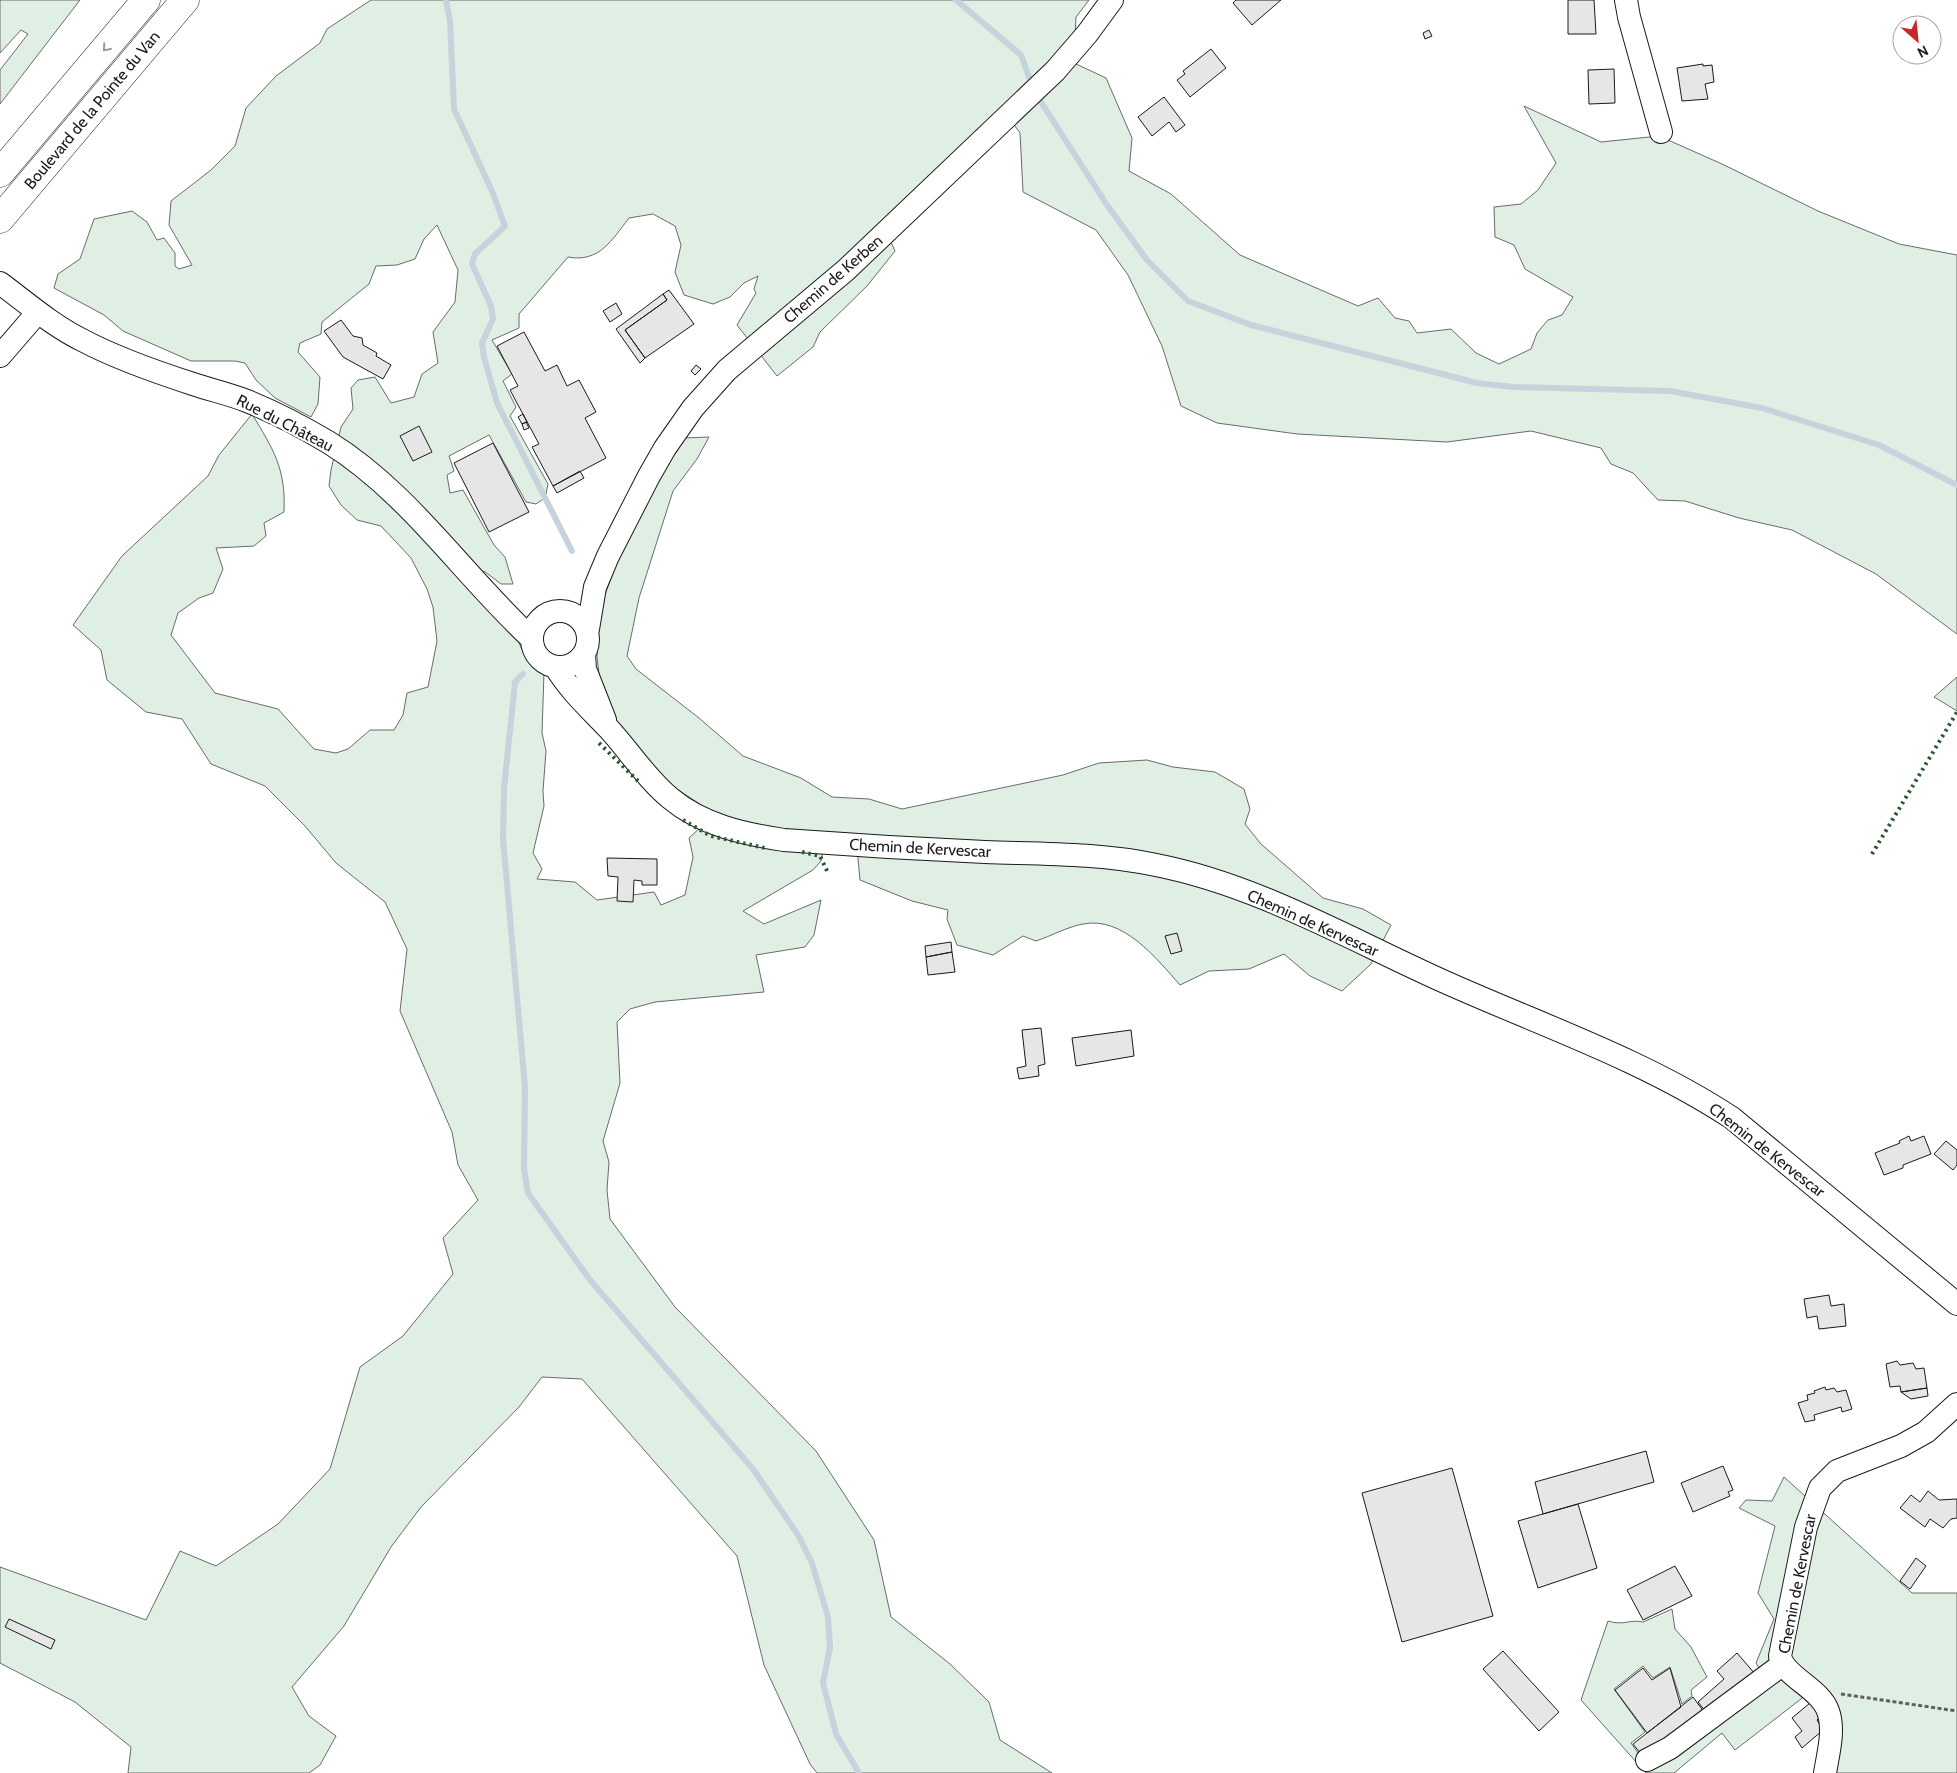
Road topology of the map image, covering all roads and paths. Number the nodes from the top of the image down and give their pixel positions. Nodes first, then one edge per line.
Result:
1 (185, 0) edge
2 (1112, 0) edge
3 (1626, 0) edge
4 (142, 6) edge
5 (1661, 132) dead end
6 (0, 173) edge
7 (0, 219) edge
8 (0, 283) edge
9 (38, 312) junction
10 (0, 356) edge
11 (595, 587) junction
12 (503, 608) junction
13 (566, 612) junction
14 (543, 616) junction
15 (588, 629) junction
16 (531, 638) junction
17 (584, 654) junction
18 (556, 668) junction
19 (610, 730) junction
20 (1957, 1304) edge
21 (1957, 1404) edge
22 (1783, 1664) junction
23 (1814, 1690) junction
24 (1957, 1711) edge
25 (1647, 1760) dead end
26 (1825, 1773) edge

1 - 7 highway, Boulevard de la Pointe du Van
2 - 11 street, Chemin de Kerben
3 - 5 street
4 -> 6 highway, Boulevard de la Pointe du Van
8 - 9 street, Rue du Château
9 - 10 street
9 - 12 street, Rue du Château
11 - 13 street, Chemin de Kerben
11 - 15 street, Chemin de Kerben
12 - 14 street, Rue du Château
12 - 16 street, Rue du Château
13 - 14 street
13 - 15 street
14 - 16 street
15 - 17 street
16 - 18 street
17 - 18 street
17 - 19 street, Chemin de Kervescar
18 - 19 street, Chemin de Kervescar
19 - 20 street, Chemin de Kervescar
21 - 22 street, Chemin de Kervescar
22 - 23 street, Chemin de Kervescar
22 - 25 street, Chemin de Kervescar
23 - 24 path
23 - 26 street, Chemin de Kervescar

